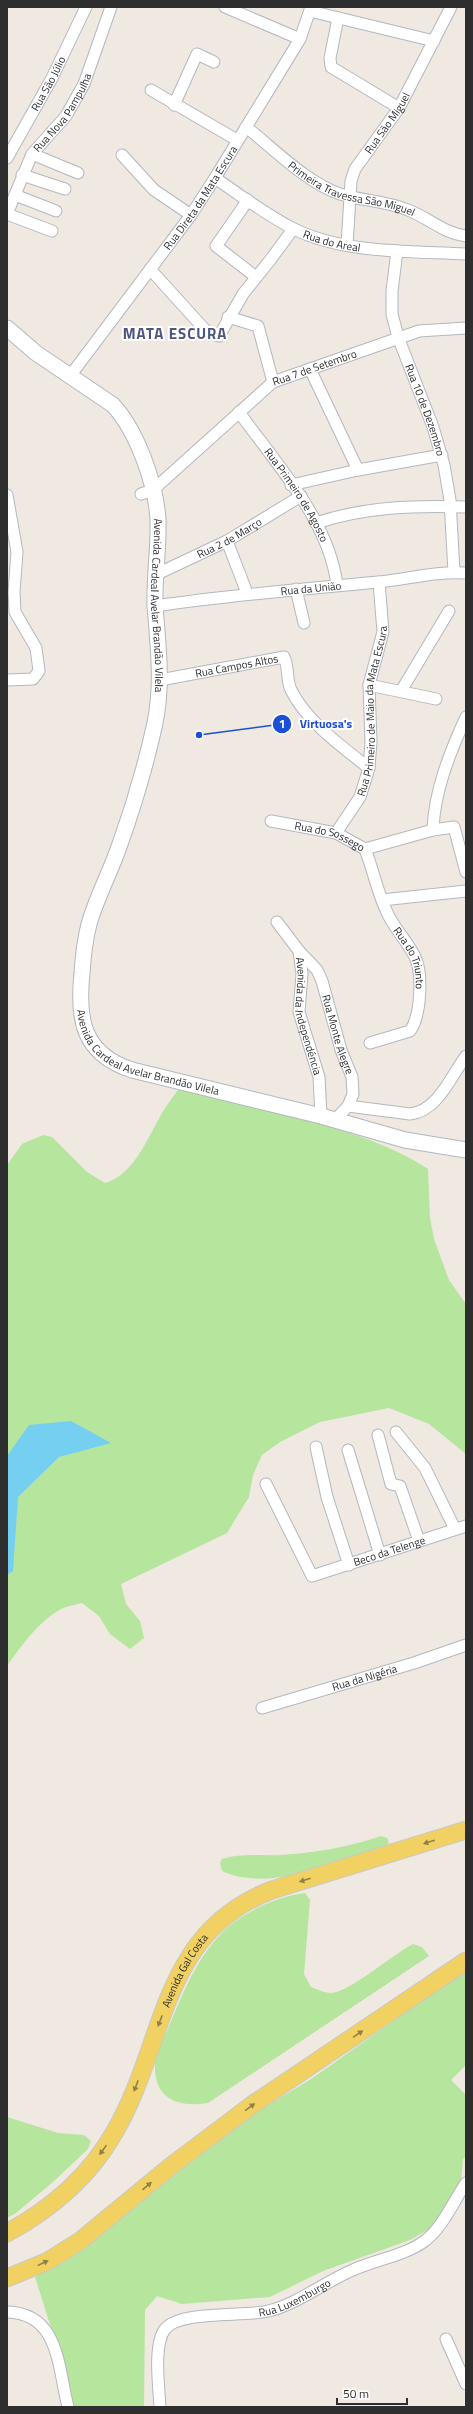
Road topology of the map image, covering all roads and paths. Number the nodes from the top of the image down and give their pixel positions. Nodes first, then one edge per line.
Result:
1 (86, 7) edge
2 (111, 7) edge
3 (225, 7) edge
4 (451, 7) edge
5 (311, 9) edge
6 (338, 18) junction
7 (300, 39) junction
8 (434, 41) junction
9 (214, 62) dead end
10 (151, 90) dead end
11 (174, 105) junction
12 (399, 108) junction
13 (246, 128) junction
14 (237, 140) junction
15 (32, 154) junction
16 (122, 155) dead end
17 (7, 158) edge
18 (78, 173) dead end
19 (22, 175) junction
20 (215, 178) junction
21 (65, 189) dead end
22 (15, 195) junction
23 (350, 196) junction
24 (248, 200) junction
25 (56, 210) dead end
26 (8, 214) edge
27 (191, 214) junction
28 (293, 228) junction
29 (52, 231) dead end
30 (466, 236) edge
31 (347, 246) junction
32 (397, 251) junction
33 (466, 254) edge
34 (150, 269) junction
35 (256, 277) junction
36 (228, 317) junction
37 (7, 328) edge
38 (466, 328) edge
39 (398, 337) junction
40 (310, 369) junction
41 (70, 376) junction
42 (273, 382) junction
43 (239, 412) junction
44 (442, 455) junction
45 (358, 470) junction
46 (291, 485) junction
47 (147, 492) junction
48 (7, 495) edge
49 (301, 496) junction
50 (451, 506) junction
51 (466, 507) edge
52 (316, 523) junction
53 (227, 541) junction
54 (454, 572) junction
55 (466, 572) edge
56 (155, 575) junction
57 (379, 582) junction
58 (337, 584) junction
59 (296, 589) junction
60 (10, 593) edge
61 (247, 593) junction
62 (155, 606) junction
63 (449, 611) dead end
64 (304, 623) dead end
65 (7, 680) edge
66 (160, 680) junction
67 (370, 685) junction
68 (401, 691) junction
69 (436, 699) dead end
70 (466, 718) edge
71 (368, 768) junction
72 (271, 821) dead end
73 (433, 830) junction
74 (336, 833) junction
75 (365, 849) junction
76 (466, 872) edge
77 (466, 891) edge
78 (382, 900) junction
79 (277, 922) dead end
80 (299, 951) junction
81 (370, 1043) dead end
82 (466, 1056) edge
83 (348, 1106) junction
84 (328, 1118) junction
85 (466, 1150) edge
86 (396, 1432) dead end
87 (378, 1435) dead end
88 (316, 1446) dead end
89 (348, 1450) dead end
90 (266, 1484) dead end
91 (466, 1526) edge
92 (455, 1529) junction
93 (419, 1541) junction
94 (380, 1555) junction
95 (349, 1565) junction
96 (466, 1645) edge
97 (262, 1708) dead end
98 (466, 1830) edge
99 (466, 1960) edge
100 (466, 2183) edge
101 (7, 2233) edge
102 (7, 2278) edge
103 (7, 2312) edge
104 (446, 2339) dead end
105 (466, 2384) edge
106 (68, 2407) edge
107 (160, 2407) edge

1 - 17 street, Rua São Júlio
2 - 15 street, Rua Nova Pampulha
3 - 7 street
4 - 8 street, Rua São Miguel
5 - 6 street
5 - 7 street, Rua Direta da Mata Escura
6 - 8 street
6 - 12 street
7 - 13 street, Rua Direta da Mata Escura
8 - 12 street, Rua São Miguel
9 - 11 street
10 - 11 street
11 - 14 street
12 - 23 street, Rua São Miguel
13 - 14 street, Rua Direta da Mata Escura
13 - 23 street, Primeira Travessa São Miguel
14 - 20 street, Rua Direta da Mata Escura
15 - 18 street
15 - 19 street, Rua Nova Pampulha
16 - 27 street
19 - 21 street
19 - 22 street, Rua Nova Pampulha
20 - 24 street, Rua do Areal
20 - 27 street, Rua Direta da Mata Escura
22 - 25 street
22 - 26 street, Rua Nova Pampulha
23 - 30 street, Primeira Travessa São Miguel
23 - 31 street, Rua São Miguel
24 - 28 street, Rua do Areal
24 - 35 street
26 - 29 street
27 - 34 street, Rua Direta da Mata Escura
28 - 31 street, Rua do Areal
28 - 35 street
31 - 32 street, Rua do Areal
32 - 33 street, Rua do Areal
32 - 39 street, Rua 10 de Dezembro
34 - 36 street
34 - 41 street, Rua Direta da Mata Escura
35 - 36 street
36 - 42 street
37 - 41 main road, Avenida Cardeal Avelar Brandão Vilela
38 - 39 street, Rua 7 de Setembro
39 - 40 street, Rua 7 de Setembro
39 - 44 street, Rua 10 de Dezembro
40 - 42 street, Rua 7 de Setembro
40 - 45 street
41 - 47 main road, Avenida Cardeal Avelar Brandão Vilela
42 - 43 street, Rua 7 de Setembro
43 - 46 street, Rua Primeiro de Agosto
43 - 47 street, Rua 7 de Setembro
44 - 45 street
44 - 50 street, Rua 10 de Dezembro
45 - 46 street
46 - 49 street, Rua Primeiro de Agosto
47 - 56 main road, Avenida Cardeal Avelar Brandão Vilela
48 - 60 street
49 - 52 street, Rua Primeiro de Agosto
49 - 53 street, Rua 2 de Março
50 - 51 street
50 - 52 street
50 - 54 street, Rua 10 de Dezembro
52 - 58 street, Rua Primeiro de Agosto
53 - 56 street, Rua 2 de Março
53 - 61 street
54 - 55 street, Rua da União
54 - 57 street, Rua da União
56 - 62 main road, Avenida Cardeal Avelar Brandão Vilela
57 - 58 street, Rua da União
57 - 67 street, Rua Primeiro de Maio da Mata Escura
58 - 59 street, Rua da União
59 - 61 street, Rua da União
59 - 64 street
60 - 65 street
61 - 62 street, Rua da União
62 - 66 main road, Avenida Cardeal Avelar Brandão Vilela
63 - 68 street
66 - 71 street, Rua Campos Altos
66 - 84 main road, Avenida Cardeal Avelar Brandão Vilela
67 - 68 street
67 - 71 street, Rua Primeiro de Maio da Mata Escura
68 - 69 street
70 - 73 street
71 - 74 street, Rua Primeiro de Maio da Mata Escura
72 - 74 street, Rua do Sossego
73 - 75 street, Rua do Sossego
73 - 76 street, Rua do Sossego
74 - 75 street, Rua do Sossego
75 - 78 street, Rua do Triunto
77 - 78 street
78 - 81 street, Rua do Triunto
79 - 80 street, Avenida da Independéncia
80 - 83 street, Rua Monte Alegre
80 - 84 street, Avenida da Independéncia
82 - 83 street
83 - 84 street, Rua Monte Alegre
84 - 85 main road, Avenida Cardeal Avelar Brandão Vilela
86 - 92 street
87 - 93 street
88 - 95 street
89 - 94 street
90 - 95 street, Beco da Telenge
91 - 92 street, Beco da Telenge
92 - 93 street, Beco da Telenge
93 - 94 street, Beco da Telenge
94 - 95 street, Beco da Telenge
96 - 97 street, Rua da Nigéria
98 -> 101 main road, Avenida Gal Costa
102 -> 99 main road
100 - 107 street, Rua Luxemburgo
103 - 106 street
104 - 105 street

